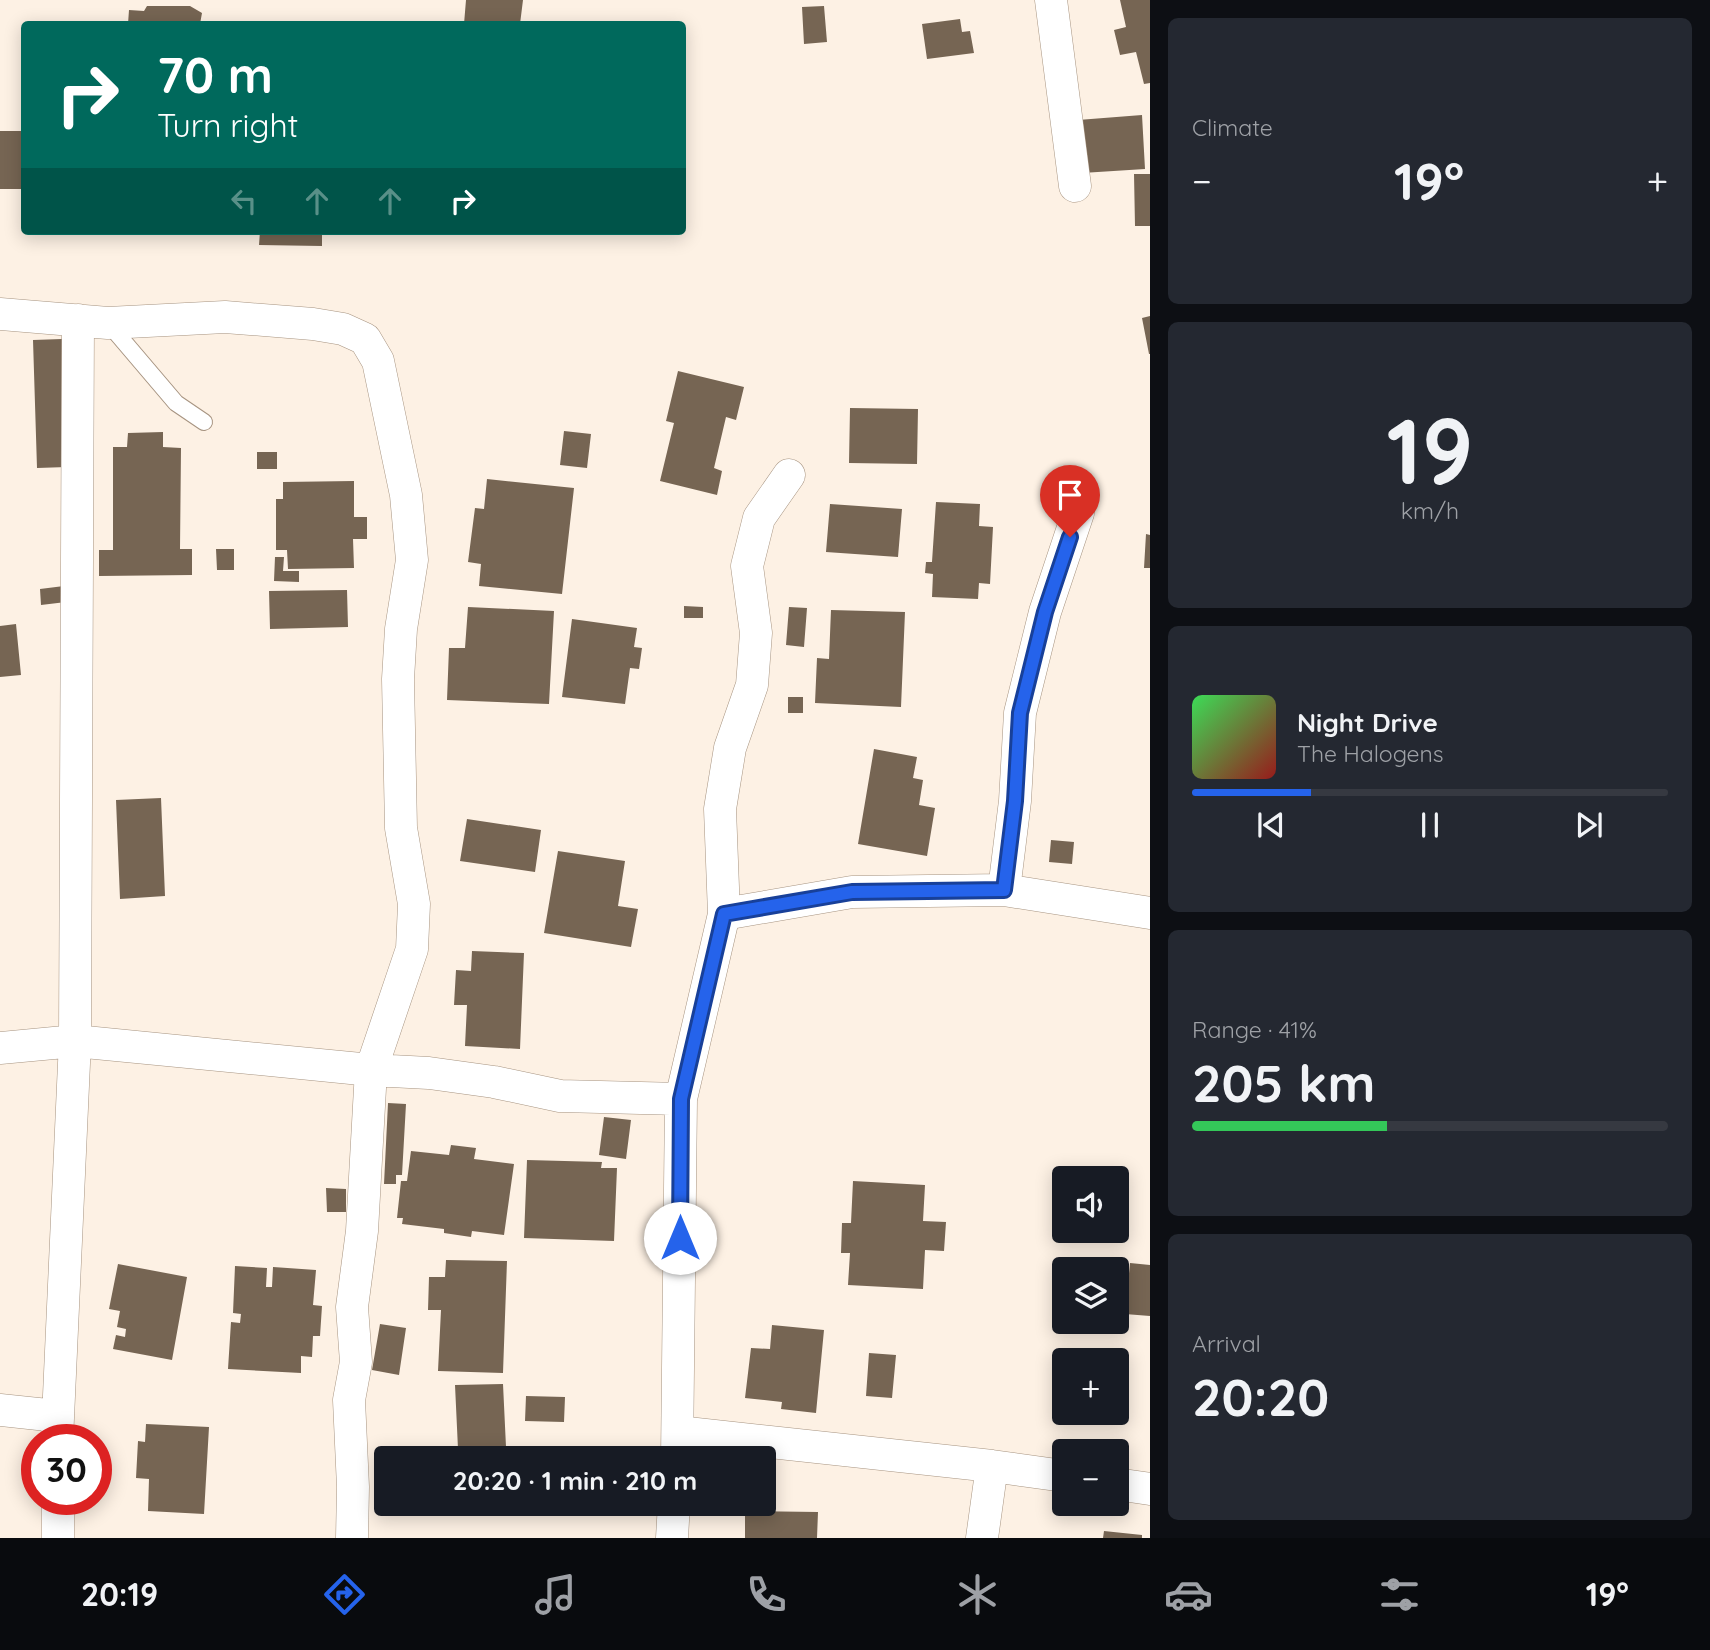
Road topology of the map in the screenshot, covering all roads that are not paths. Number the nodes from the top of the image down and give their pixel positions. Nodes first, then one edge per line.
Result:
1 (1051, 0) edge
2 (1075, 186) dead end
3 (0, 314) edge
4 (93, 321) junction
5 (204, 422) dead end
6 (789, 475) dead end
7 (1078, 513) dead end
8 (1004, 890) junction
9 (1150, 913) edge
10 (724, 914) junction
11 (75, 1041) junction
12 (0, 1048) edge
13 (371, 1070) junction
14 (681, 1099) junction
15 (0, 1410) edge
16 (44, 1424) edge
17 (57, 1424) edge
18 (678, 1445) edge
19 (992, 1466) junction
20 (1052, 1474) edge
21 (1129, 1486) edge
22 (1150, 1489) edge
23 (58, 1515) edge
24 (673, 1516) edge
25 (58, 1538) edge
26 (352, 1538) edge
27 (672, 1538) edge
28 (982, 1538) edge

1 - 2 street
3 - 4 street
4 - 5 lane
4 - 11 street
4 - 13 street
6 - 10 street
7 - 8 street
8 - 9 street
8 - 10 street
10 - 14 street
11 - 12 street
11 - 13 street
11 - 17 street
13 - 14 street
13 - 26 street
14 - 18 street
15 - 16 street
18 - 19 street
19 - 20 street
19 - 28 street
21 - 22 street
23 - 25 street
24 - 27 street

